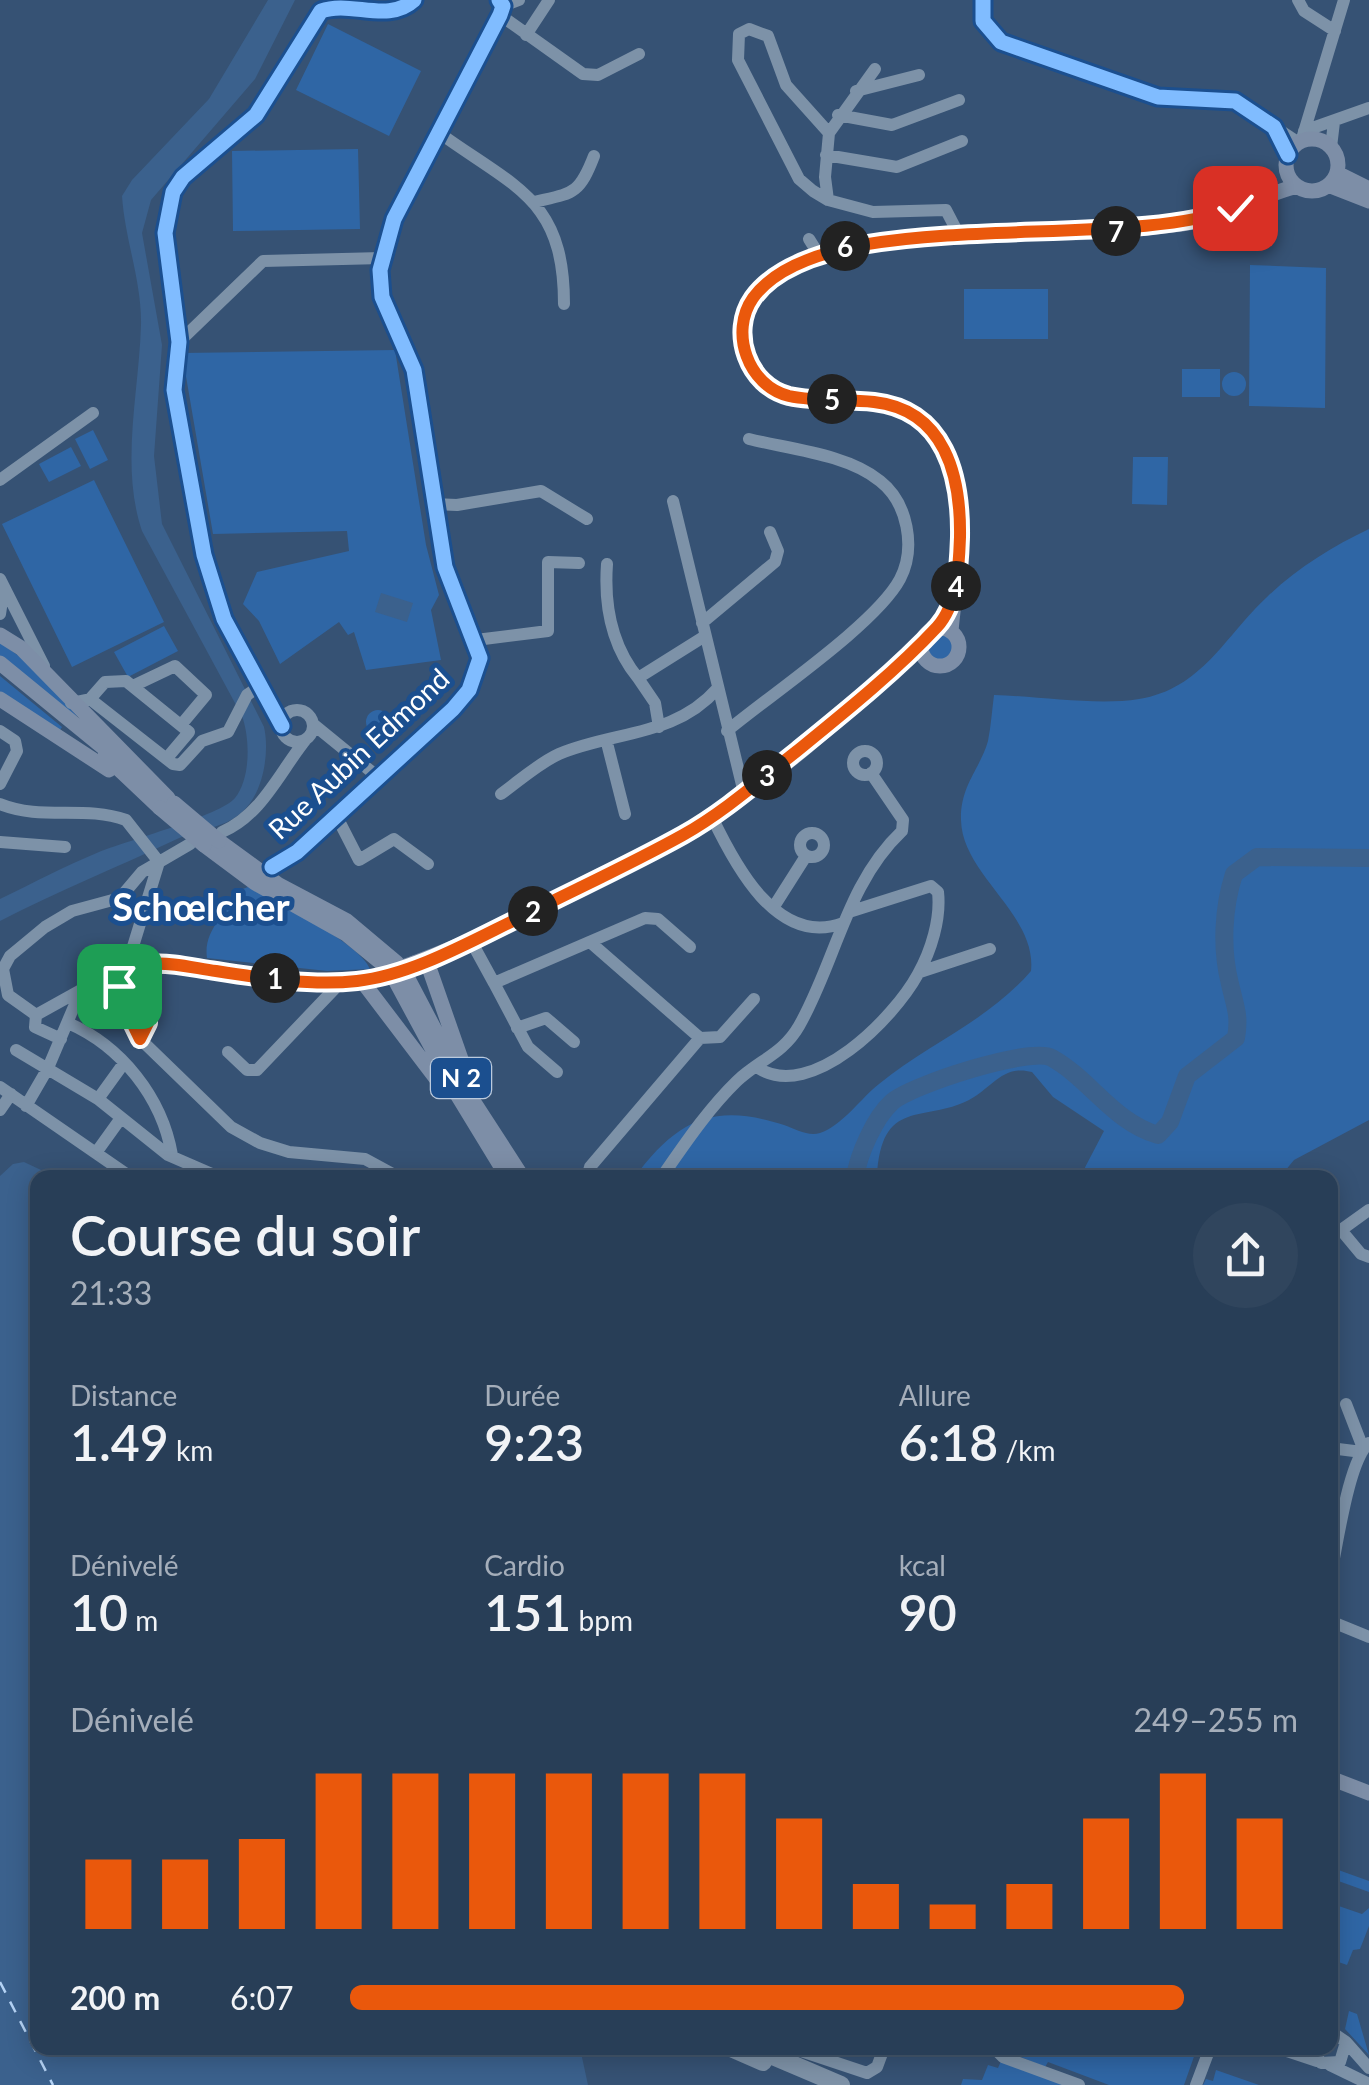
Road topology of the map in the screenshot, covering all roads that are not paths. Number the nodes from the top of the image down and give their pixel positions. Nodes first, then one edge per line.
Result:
1 (414, 0) edge
2 (519, 0) edge
3 (549, 0) edge
4 (983, 0) edge
5 (1298, 0) edge
6 (1344, 0) edge
7 (501, 7) edge
8 (1335, 32) junction
9 (526, 35) junction
10 (639, 54) dead end
11 (874, 68) dead end
12 (919, 75) dead end
13 (856, 91) junction
14 (958, 100) dead end
15 (1369, 108) edge
16 (838, 115) junction
17 (1334, 122) junction
18 (438, 132) junction
19 (830, 133) junction
20 (962, 141) dead end
21 (1305, 144) junction
22 (594, 156) dead end
23 (826, 156) junction
24 (1332, 179) junction
25 (1298, 186) junction
26 (1369, 189) edge
27 (1256, 197) junction
28 (828, 200) junction
29 (1369, 200) edge
30 (534, 202) junction
31 (960, 235) junction
32 (810, 240) dead end
33 (820, 255) junction
34 (382, 258) junction
35 (564, 304) dead end
36 (179, 342) junction
37 (93, 412) dead end
38 (749, 439) dead end
39 (0, 480) edge
40 (673, 501) dead end
41 (433, 504) junction
42 (587, 519) dead end
43 (770, 532) dead end
44 (579, 562) dead end
45 (606, 564) dead end
46 (2, 582) edge
47 (5, 612) edge
48 (704, 630) junction
49 (944, 630) junction
50 (0, 634) edge
51 (476, 640) junction
52 (923, 651) junction
53 (0, 667) edge
54 (50, 677) junction
55 (638, 678) junction
56 (133, 686) junction
57 (260, 686) junction
58 (717, 689) junction
59 (0, 699) edge
60 (90, 699) junction
61 (72, 703) junction
62 (284, 724) junction
63 (181, 725) junction
64 (659, 726) junction
65 (0, 731) edge
66 (727, 731) junction
67 (313, 732) junction
68 (607, 743) junction
69 (166, 758) junction
70 (281, 770) junction
71 (871, 773) dead end
72 (378, 777) junction
73 (0, 784) edge
74 (501, 794) dead end
75 (744, 794) junction
76 (167, 803) junction
77 (0, 804) edge
78 (626, 814) dead end
79 (337, 817) junction
80 (712, 817) junction
81 (209, 841) junction
82 (0, 842) edge
83 (65, 848) dead end
84 (156, 856) junction
85 (806, 856) dead end
86 (428, 864) dead end
87 (272, 867) dead end
88 (773, 908) junction
89 (846, 918) junction
90 (818, 928) junction
91 (471, 941) junction
92 (590, 942) junction
93 (690, 946) dead end
94 (832, 948) junction
95 (453, 949) junction
96 (990, 949) dead end
97 (395, 970) junction
98 (920, 972) junction
99 (116, 979) junction
100 (341, 982) junction
101 (494, 983) junction
102 (81, 990) junction
103 (441, 996) junction
104 (754, 998) dead end
105 (4, 1000) edge
106 (36, 1015) junction
107 (68, 1022) junction
108 (517, 1028) junction
109 (700, 1038) junction
110 (61, 1039) junction
111 (140, 1039) junction
112 (574, 1042) dead end
113 (16, 1050) dead end
114 (228, 1052) dead end
115 (124, 1063) junction
116 (48, 1068) junction
117 (758, 1068) junction
118 (557, 1072) dead end
119 (5, 1090) edge
120 (98, 1099) junction
121 (26, 1106) junction
122 (0, 1110) edge
123 (121, 1118) junction
124 (488, 1124) junction
125 (98, 1150) junction
126 (172, 1154) junction
127 (507, 1168) edge
128 (122, 1170) edge
129 (205, 1170) edge
130 (385, 1170) edge
131 (589, 1170) edge
132 (667, 1170) edge
133 (1369, 1210) edge
134 (1338, 1231) edge
135 (1338, 1234) edge
136 (1369, 1256) edge
137 (1346, 1404) dead end
138 (1338, 1448) edge
139 (1365, 1448) edge
140 (1369, 1479) edge
141 (1353, 1480) junction
142 (1338, 1544) edge
143 (1338, 1624) edge
144 (1369, 1637) edge
145 (1338, 1781) edge
146 (1369, 1793) edge
147 (1338, 2036) edge
148 (1346, 2042) junction
149 (747, 2055) edge
150 (770, 2055) edge
151 (814, 2055) edge
152 (881, 2055) edge
153 (1002, 2055) edge
154 (1207, 2055) edge
155 (1320, 2058) edge
156 (1369, 2068) edge
157 (1369, 2084) edge
158 (816, 2085) edge
159 (841, 2085) edge
160 (1080, 2085) edge
161 (1196, 2085) edge

1 - 36 street
2 - 7 street
3 - 9 street
4 - 21 street
5 - 8 street
6 - 8 street
7 - 9 street
7 - 18 street
8 - 21 street
9 - 10 street
11 - 13 street
12 - 13 street
13 - 16 street
14 - 16 street
15 - 17 street
16 - 19 street
17 - 21 street
17 - 21 street
18 - 30 street
18 - 34 street
19 - 23 street
19 - 28 street
20 - 23 street
21 - 24 main road
21 - 25 main road
21 - 27 main road
22 - 30 street
23 - 28 street
24 - 25 main road
24 - 26 main road
24 - 29 main road
25 - 27 main road
27 - 31 main road
28 - 31 street
30 - 35 street
31 - 33 main road
32 - 33 street
33 - 49 main road
34 - 36 street
34 - 41 street
36 - 57 street
37 - 39 street
38 - 66 street
40 - 48 street
41 - 42 street
41 - 51 street
43 - 48 street
44 - 51 street
45 - 55 street
46 - 47 street
47 - 54 street
48 - 55 street
48 - 58 street
49 - 52 main road
49 - 52 main road
50 - 54 main road
51 - 72 street, Rue Aubin Edmond
52 - 75 main road
53 - 76 main road, N 2
54 - 61 main road
55 - 64 street
56 - 60 street
56 - 63 street
56 - 63 street
57 - 62 street
57 - 69 street
58 - 64 street
58 - 66 street
59 - 76 main road
60 - 61 street
60 - 69 street
61 - 76 main road
62 - 67 street
62 - 67 street
62 - 70 street
63 - 69 street
64 - 68 street
65 - 73 street
66 - 75 street
67 - 70 street
67 - 72 street
68 - 74 street
68 - 78 street
70 - 81 street
71 - 89 street
72 - 79 street, Rue Aubin Edmond
75 - 80 main road
76 - 81 main road, N 2, bridge
77 - 84 street
79 - 86 street
79 - 87 street, Rue Aubin Edmond
80 - 88 street
80 - 91 main road
81 - 84 street
81 - 97 main road, N 2
82 - 83 street
84 - 99 street
84 - 105 street
85 - 88 street
88 - 90 street
89 - 90 street
89 - 94 street
89 - 98 street
90 - 94 street
91 - 95 main road
91 - 101 street
92 - 93 street
92 - 101 street
92 - 109 street
94 - 117 street
95 - 97 main road
95 - 103 main road
96 - 98 street
97 - 100 main road
97 - 103 main road
97 - 124 main road, N 2
97 - 127 main road, N 2
97 - 127 main road
98 - 117 street
99 - 102 street
99 - 111 street
100 - 111 main road
100 - 114 street
101 - 108 street
102 - 106 street
102 - 107 street
103 - 124 main road
104 - 109 street
105 - 106 street
106 - 110 street
107 - 110 street
107 - 115 street
108 - 112 street
108 - 118 street
109 - 131 street
110 - 116 street
111 - 130 street
113 - 116 street
115 - 120 street
115 - 126 street
116 - 120 street
116 - 121 street
117 - 132 street
119 - 121 street
119 - 122 street
120 - 123 street
121 - 125 street
123 - 125 street
123 - 126 street
124 - 127 main road, N 2
125 - 128 street
126 - 129 street
133 - 134 street
135 - 136 street
137 - 139 street
138 - 139 street
139 - 141 street
140 - 141 street
141 - 142 street
143 - 144 street
145 - 146 main road
147 - 148 street
148 - 155 street
148 - 156 street
149 - 158 highway
150 - 159 highway
151 - 152 street
153 - 160 street
154 - 161 street
155 - 157 street

